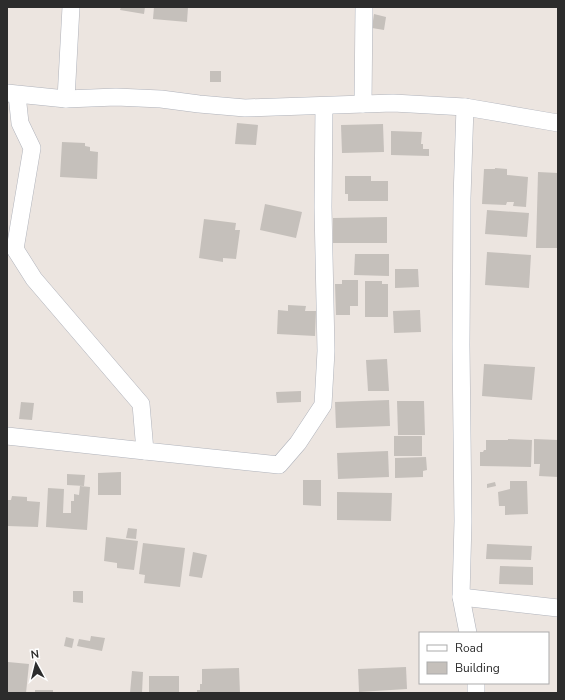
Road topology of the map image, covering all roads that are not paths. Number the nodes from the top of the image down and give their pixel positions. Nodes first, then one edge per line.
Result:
1 (71, 7) edge
2 (364, 7) edge
3 (12, 94) edge
4 (66, 99) junction
5 (363, 104) junction
6 (324, 106) junction
7 (465, 107) junction
8 (558, 123) edge
9 (7, 436) edge
10 (145, 450) junction
11 (461, 598) junction
12 (558, 608) edge
13 (468, 632) edge

1 - 4 street
2 - 5 street
3 - 4 street
3 - 10 street
4 - 6 street
5 - 6 street
5 - 7 street
6 - 10 street
7 - 8 street
7 - 11 street
9 - 10 street
11 - 12 street
11 - 13 street

